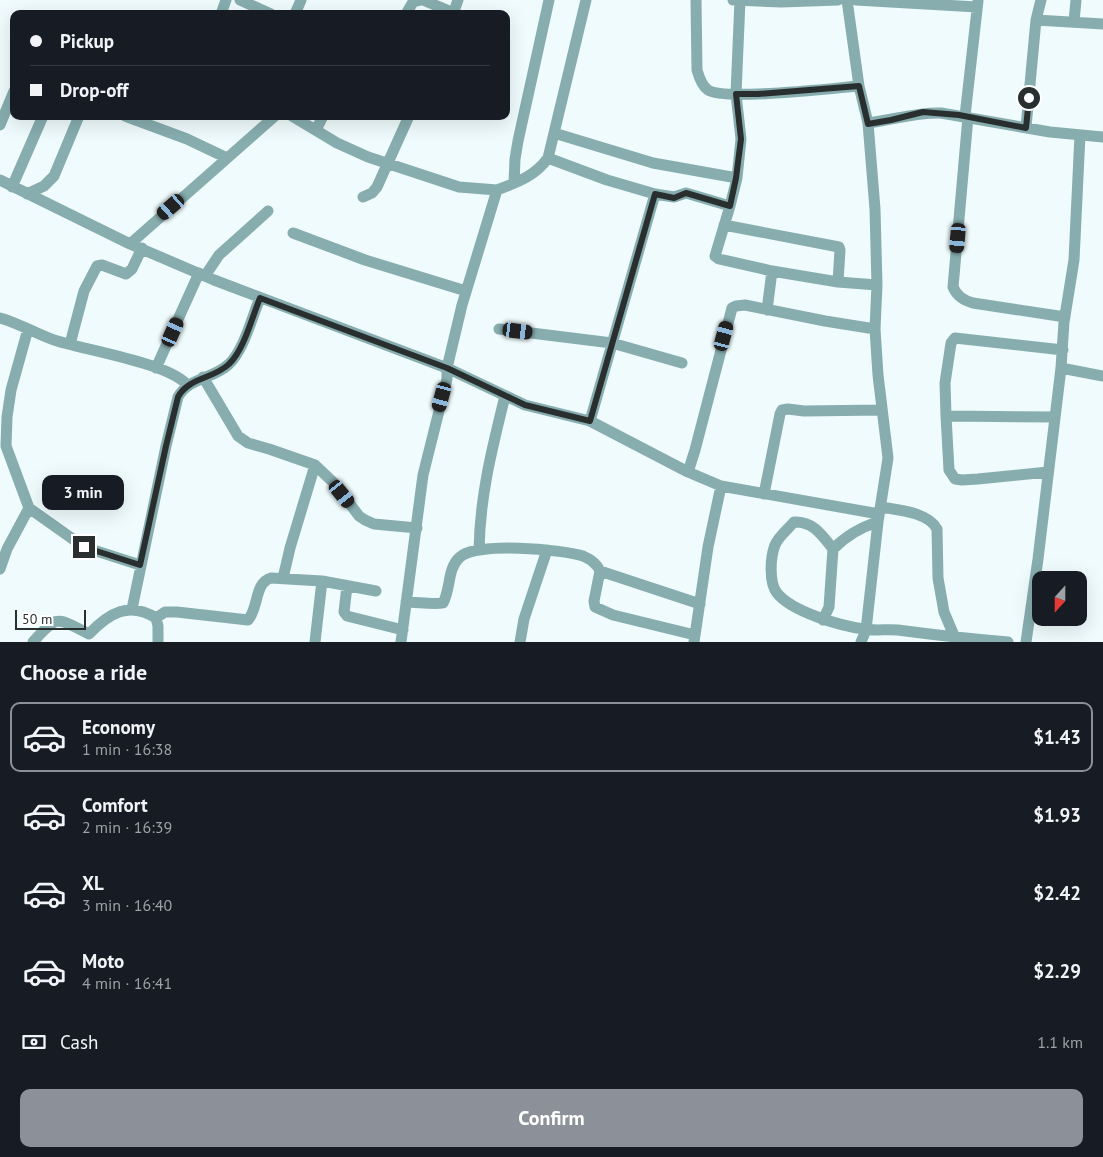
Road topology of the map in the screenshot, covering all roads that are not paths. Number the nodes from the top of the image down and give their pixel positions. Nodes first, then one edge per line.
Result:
1 (240, 0) edge
2 (422, 0) edge
3 (549, 0) edge
4 (586, 0) edge
5 (696, 0) edge
6 (738, 0) edge
7 (838, 0) edge
8 (847, 0) edge
9 (856, 0) edge
10 (1040, 0) edge
11 (1076, 0) edge
12 (931, 2) edge
13 (978, 3) edge
14 (262, 10) edge
15 (409, 10) edge
16 (446, 10) edge
17 (1036, 20) junction
18 (1074, 22) junction
19 (1103, 24) edge
20 (859, 86) junction
21 (736, 94) junction
22 (10, 101) edge
23 (966, 116) junction
24 (41, 120) edge
25 (77, 120) edge
26 (136, 120) edge
27 (270, 120) edge
28 (299, 120) edge
29 (321, 120) edge
30 (407, 120) edge
31 (868, 124) junction
32 (0, 125) edge
33 (1026, 128) junction
34 (316, 130) junction
35 (554, 133) junction
36 (1080, 134) junction
37 (1103, 137) edge
38 (227, 158) junction
39 (548, 158) junction
40 (387, 163) junction
41 (736, 178) junction
42 (0, 180) edge
43 (514, 183) junction
44 (12, 187) junction
45 (497, 190) junction
46 (27, 194) junction
47 (655, 194) junction
48 (363, 198) dead end
49 (730, 206) junction
50 (268, 211) dead end
51 (724, 225) junction
52 (293, 233) dead end
53 (130, 244) junction
54 (142, 248) junction
55 (772, 272) junction
56 (202, 275) junction
57 (838, 282) junction
58 (877, 286) junction
59 (466, 291) junction
60 (260, 298) junction
61 (767, 310) junction
62 (1065, 317) junction
63 (0, 318) edge
64 (28, 329) junction
65 (499, 329) dead end
66 (875, 329) junction
67 (70, 344) junction
68 (612, 344) junction
69 (1063, 350) junction
70 (682, 363) dead end
71 (156, 368) junction
72 (447, 368) junction
73 (1061, 368) junction
74 (1103, 376) edge
75 (203, 377) junction
76 (188, 386) junction
77 (505, 396) junction
78 (882, 410) junction
79 (946, 416) junction
80 (1055, 417) junction
81 (590, 421) junction
82 (315, 465) junction
83 (688, 472) junction
84 (1048, 472) junction
85 (721, 486) junction
86 (764, 494) junction
87 (28, 508) junction
88 (879, 514) junction
89 (417, 528) junction
90 (833, 549) junction
91 (479, 550) junction
92 (547, 550) junction
93 (140, 565) junction
94 (0, 569) edge
95 (600, 571) junction
96 (283, 578) junction
97 (322, 581) junction
98 (346, 586) junction
99 (376, 591) dead end
100 (406, 602) junction
101 (700, 604) junction
102 (132, 609) junction
103 (156, 618) junction
104 (823, 620) junction
105 (403, 630) junction
106 (866, 630) junction
107 (86, 638) edge
108 (695, 639) edge
109 (952, 639) edge
110 (982, 641) edge
111 (33, 642) edge
112 (158, 642) edge
113 (315, 642) edge
114 (401, 642) edge
115 (520, 642) edge
116 (861, 642) edge
117 (1008, 642) edge
118 (1026, 642) edge

1 - 14 street
2 - 15 street
2 - 16 street
3 - 43 street
4 - 35 street
5 - 21 street
6 - 7 street
6 - 21 street
8 - 20 street
9 - 12 street
10 - 17 street
11 - 18 street
12 - 13 street
13 - 23 street
17 - 18 street
17 - 33 street
18 - 19 street
20 - 21 street
20 - 31 street
21 - 41 street
22 - 32 street
23 - 31 street
23 - 33 street
23 - 62 street
24 - 44 street
25 - 46 street
26 - 38 street
27 - 38 street
28 - 34 street
29 - 34 street
30 - 40 street
31 - 58 street
33 - 36 street
34 - 40 street
35 - 39 street
35 - 41 street
36 - 37 street
36 - 62 street
38 - 53 street
39 - 43 street
39 - 47 street
40 - 45 street
40 - 48 street
41 - 49 street
42 - 44 street
43 - 45 street
44 - 46 street
45 - 59 street
46 - 53 street
47 - 49 street
47 - 68 street
49 - 51 street
50 - 56 street
51 - 55 street
51 - 57 street
52 - 59 street
53 - 54 street
54 - 56 street
54 - 67 street
55 - 57 street
55 - 61 street
56 - 60 street
56 - 71 street
57 - 58 street
58 - 66 street
59 - 72 street
60 - 72 street
60 - 75 street
61 - 66 street
61 - 83 street
62 - 69 street
63 - 64 street
64 - 67 street
64 - 87 street
65 - 68 street
66 - 78 street
67 - 71 street
68 - 70 street
68 - 81 street
69 - 73 street
69 - 79 street
71 - 76 street
72 - 77 street
72 - 89 street
73 - 74 street
73 - 80 street
75 - 76 street
75 - 82 street
76 - 93 street
77 - 81 street
77 - 91 street
78 - 86 street
78 - 88 street
79 - 80 street
79 - 84 street
80 - 84 street
81 - 83 street
82 - 89 street
82 - 96 street
83 - 85 street
84 - 118 street
85 - 86 street
85 - 101 street
86 - 88 street
87 - 93 street
87 - 94 street
88 - 90 street
88 - 106 street
88 - 109 street
89 - 100 street
90 - 104 street
90 - 104 street
91 - 92 street
91 - 100 street
92 - 95 street
92 - 115 street
93 - 102 street
95 - 101 street
95 - 108 street
96 - 97 street
96 - 103 street
97 - 98 street
97 - 113 street
98 - 99 street
98 - 105 street
100 - 105 street
101 - 108 street
102 - 103 street
102 - 107 street
103 - 112 street
104 - 106 street
105 - 114 street
106 - 109 street
106 - 116 street
107 - 111 street
109 - 110 street
110 - 117 street

